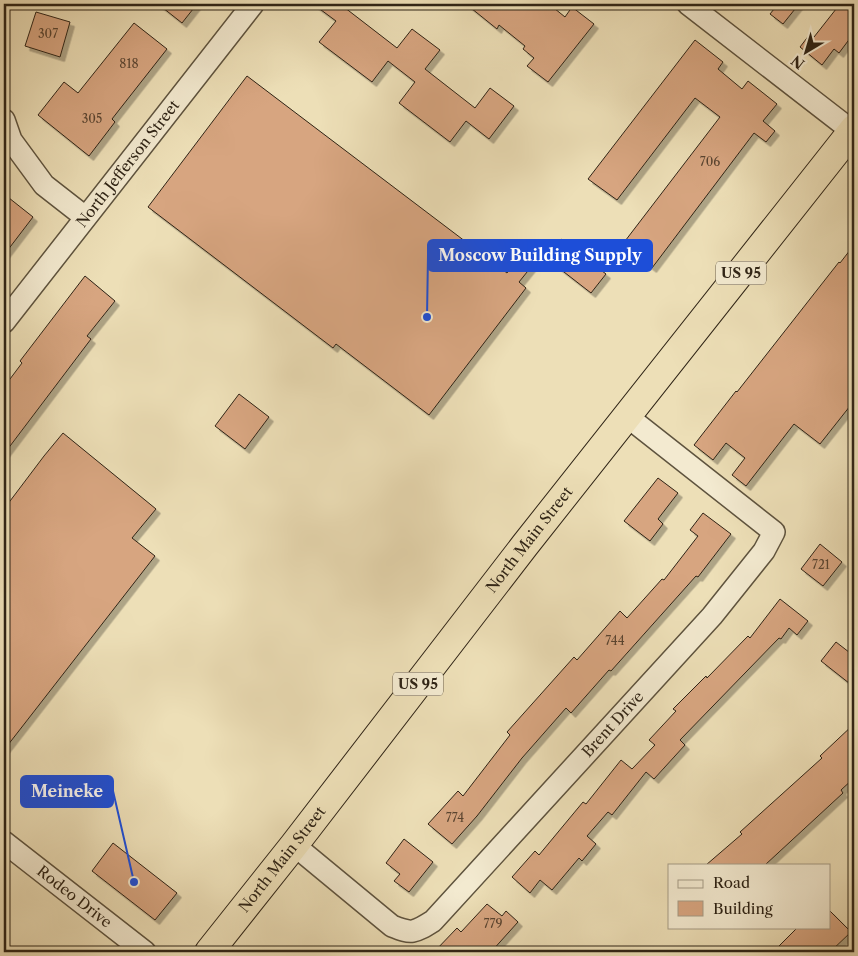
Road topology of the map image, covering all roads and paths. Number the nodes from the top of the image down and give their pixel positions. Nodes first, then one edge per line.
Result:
1 (253, 4) edge
2 (688, 4) edge
3 (4, 120) edge
4 (853, 130) edge
5 (85, 217) junction
6 (4, 322) edge
7 (628, 417) junction
8 (4, 842) edge
9 (294, 845) junction
10 (144, 952) edge
11 (209, 952) edge

1 - 5 street, North Jefferson Street
2 - 4 street
3 - 5 street
4 - 7 highway, North Main Street / US 95
5 - 6 street, North Jefferson Street
7 - 9 highway, North Main Street / US 95
7 - 9 street, Brent Drive
8 - 10 street, Rodeo Drive
9 - 11 highway, North Main Street / US 95

